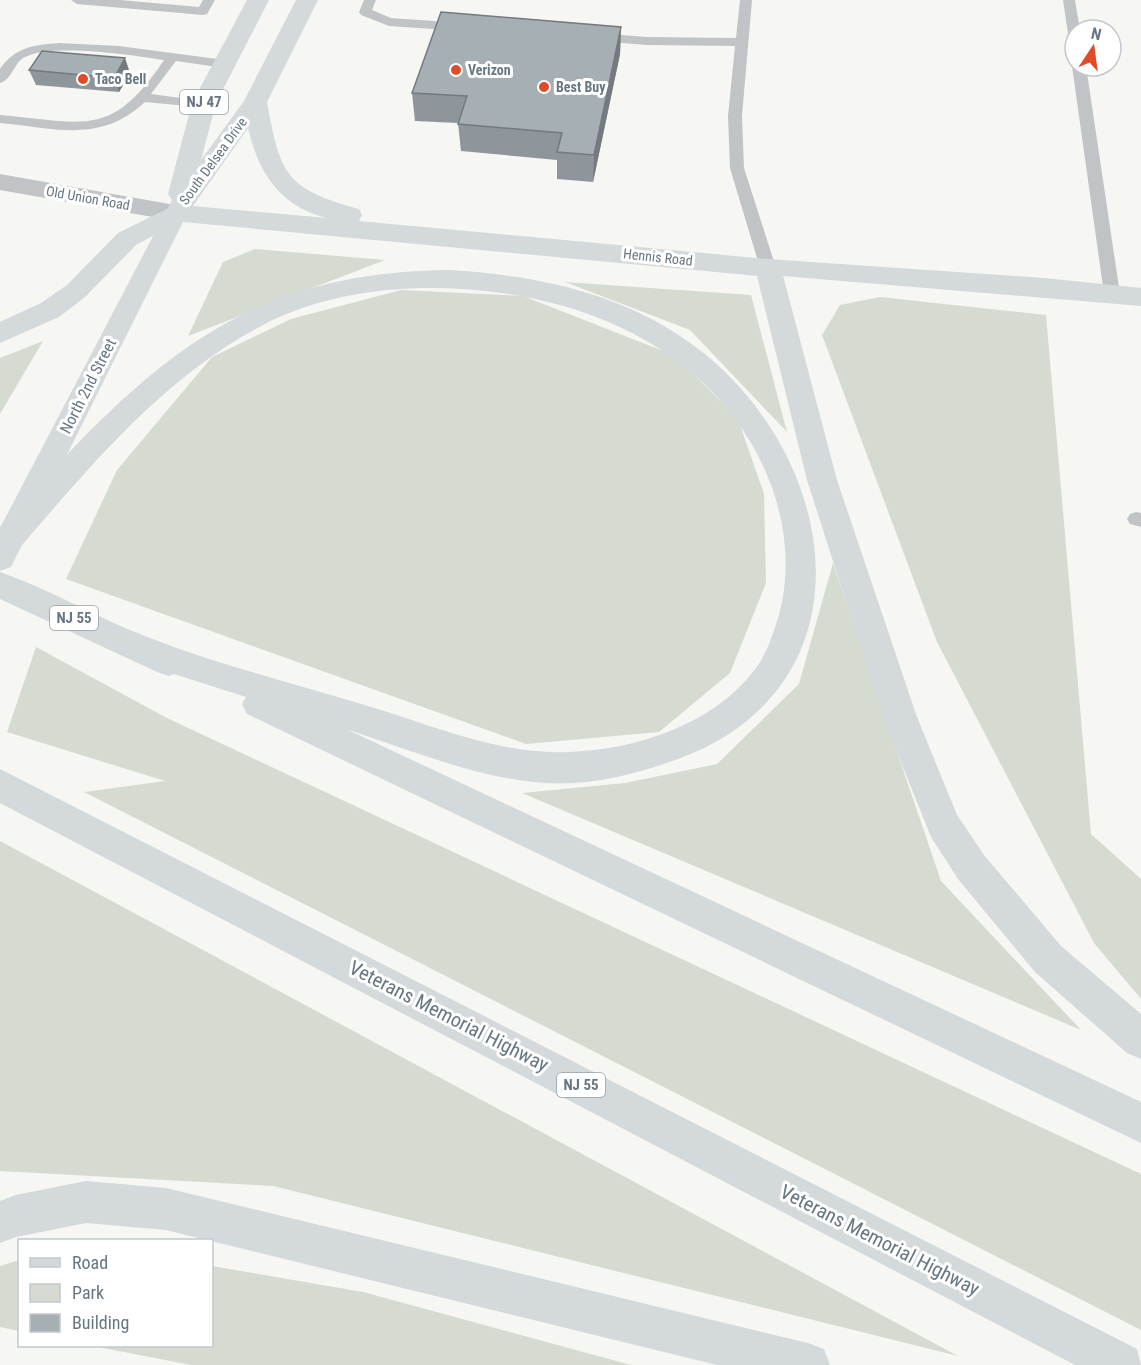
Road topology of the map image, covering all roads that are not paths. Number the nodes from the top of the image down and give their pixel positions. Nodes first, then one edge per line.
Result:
1 (77, 0) edge
2 (209, 0) edge
3 (258, 0) edge
4 (327, 0) edge
5 (370, 0) edge
6 (746, 0) edge
7 (1069, 0) edge
8 (302, 10) edge
9 (1072, 18) edge
10 (476, 28) edge
11 (577, 36) edge
12 (742, 42) junction
13 (172, 57) junction
14 (225, 64) junction
15 (1081, 78) edge
16 (0, 79) edge
17 (141, 97) junction
18 (255, 102) junction
19 (203, 105) junction
20 (0, 119) edge
21 (0, 182) edge
22 (175, 213) junction
23 (476, 239) junction
24 (768, 268) junction
25 (1112, 294) junction
26 (1141, 297) edge
27 (0, 333) edge
28 (6, 547) edge
29 (0, 585) edge
30 (149, 652) junction
31 (0, 785) edge
32 (1141, 1039) edge
33 (1141, 1123) edge
34 (0, 1222) edge
35 (808, 1365) edge
36 (1121, 1365) edge

1 - 2 lane
3 - 14 main road, South Delsea Drive / NJ 47
4 - 8 main road
5 - 10 lane
6 - 12 lane
7 - 9 lane
8 - 18 main road, South Delsea Drive / NJ 47
11 - 12 lane
12 - 24 lane
13 - 14 lane
13 - 16 lane
13 - 17 lane
14 - 19 main road, South Delsea Drive / NJ 47
15 - 25 lane
17 - 19 lane
17 - 20 lane
18 - 22 main road, South Delsea Drive / NJ 47
18 - 23 main road
19 - 22 main road, South Delsea Drive / NJ 47
21 - 22 street, Old Union Road
22 - 23 main road, Hennis Road
22 - 27 main road
22 - 28 main road, North 2nd Street / NJ 47
23 - 24 main road, Hennis Road
24 - 25 main road, Hennis Road
24 - 32 main road
25 - 26 main road, Hennis Road
28 - 30 main road
29 - 30 main road, NJ 55
30 - 33 main road, NJ 55
31 - 36 main road, Veterans Memorial Highway / NJ 55
34 - 35 main road

